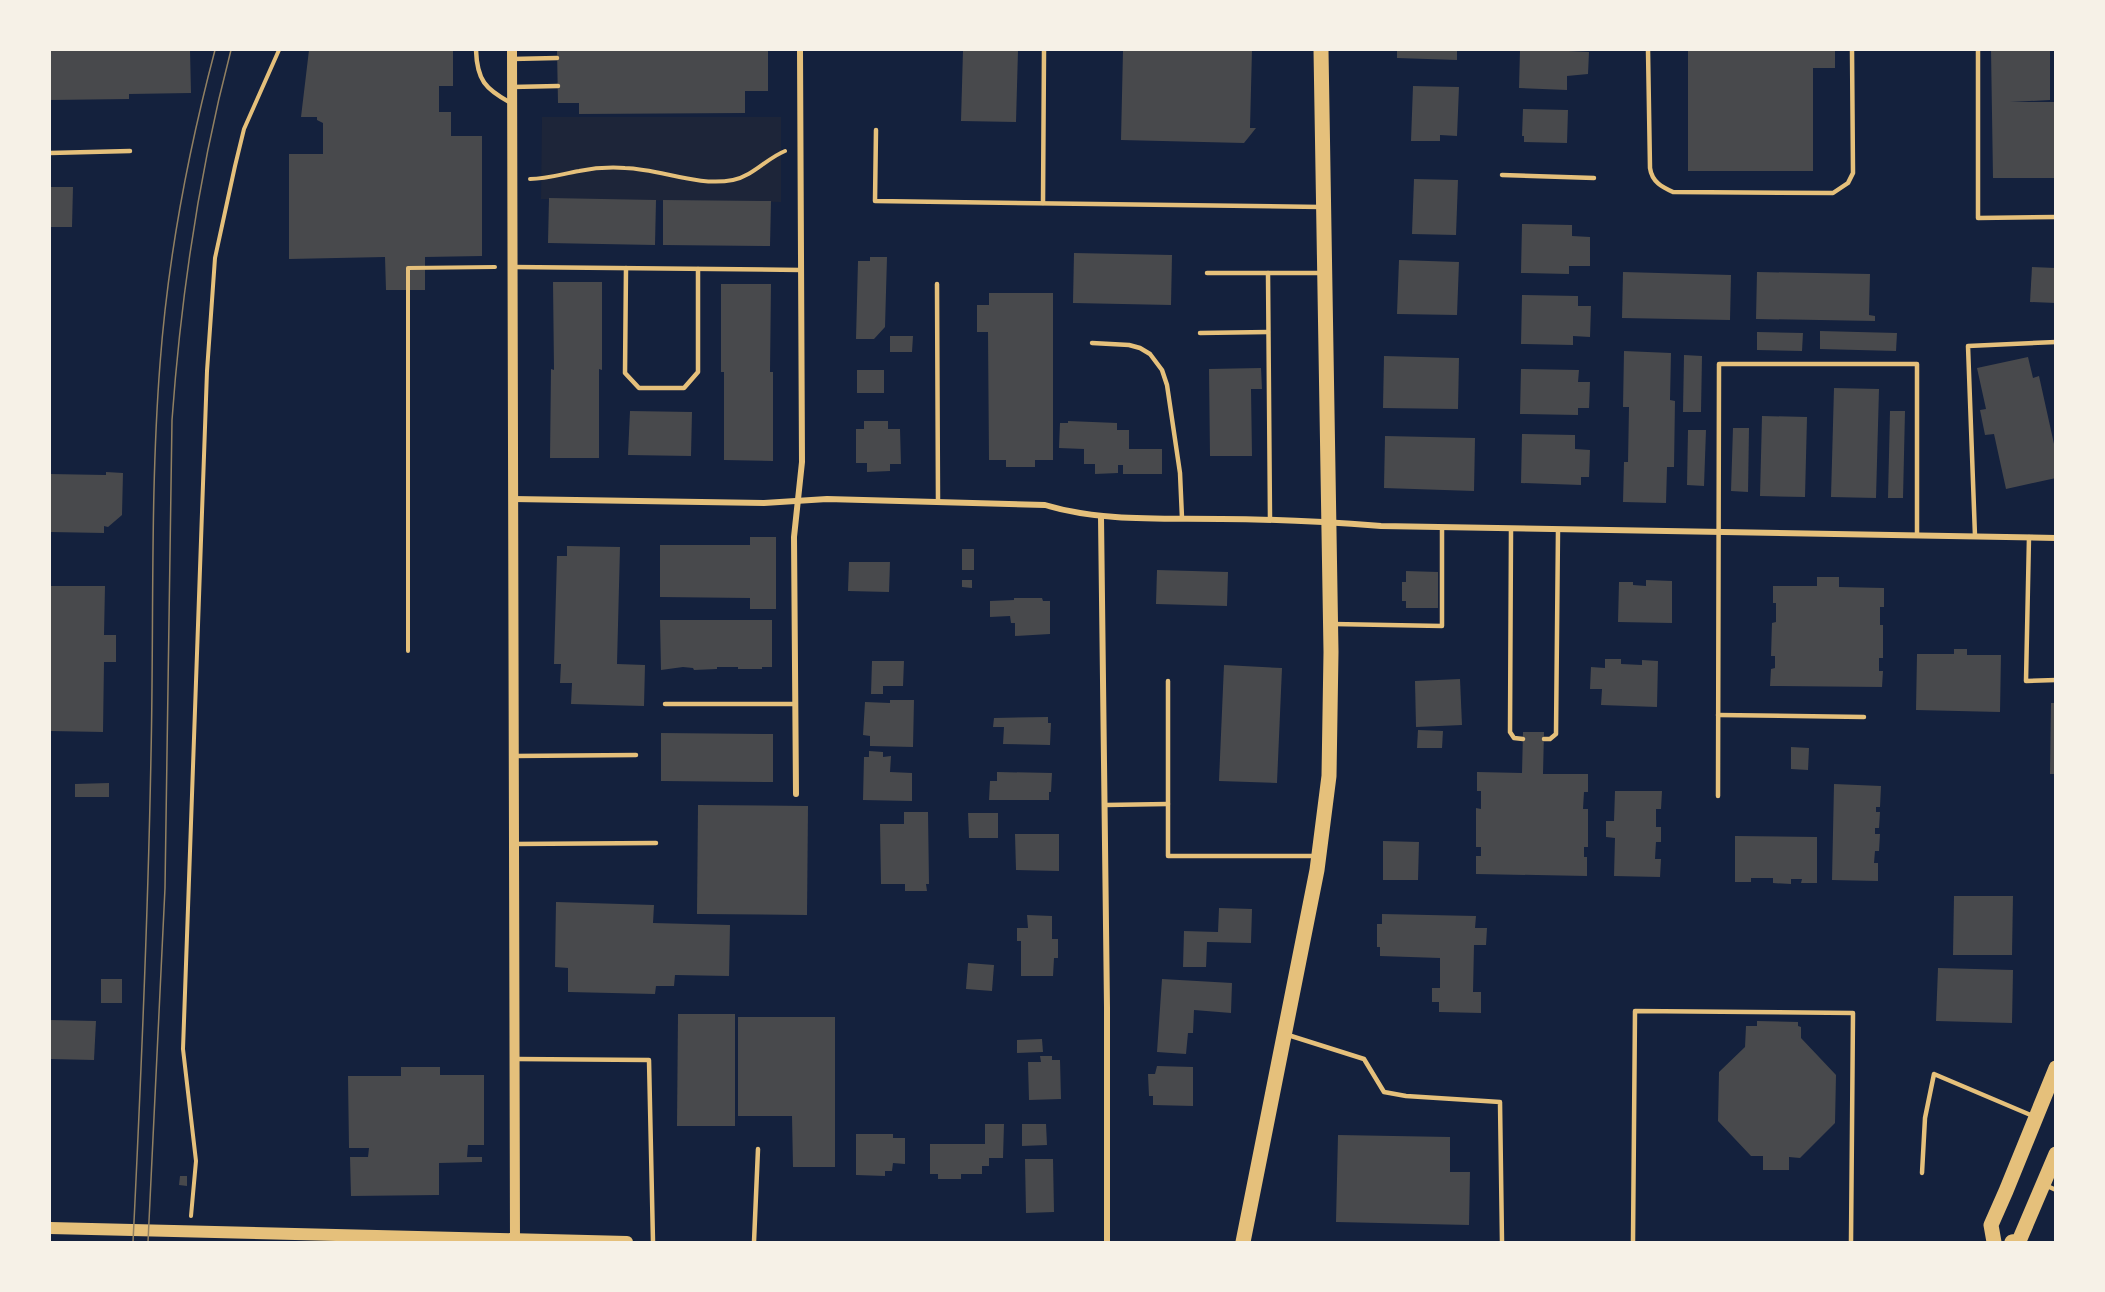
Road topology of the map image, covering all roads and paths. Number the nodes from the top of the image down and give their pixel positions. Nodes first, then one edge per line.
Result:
1 (279, 50) edge
2 (476, 50) edge
3 (800, 50) edge
4 (1044, 50) edge
5 (1321, 50) edge
6 (1648, 50) edge
7 (1852, 50) edge
8 (1978, 50) edge
9 (512, 54) edge
10 (557, 58) dead end
11 (558, 86) dead end
12 (512, 87) junction
13 (512, 103) junction
14 (876, 130) dead end
15 (801, 149) junction
16 (130, 151) dead end
17 (50, 153) edge
18 (1502, 175) dead end
19 (1594, 178) dead end
20 (512, 179) junction
21 (1043, 203) junction
22 (1323, 207) junction
23 (2055, 217) edge
24 (512, 267) junction
25 (626, 268) junction
26 (698, 269) junction
27 (801, 270) junction
28 (1208, 273) dead end
29 (1268, 273) junction
30 (1324, 273) junction
31 (937, 284) dead end
32 (1268, 332) junction
33 (1200, 333) dead end
34 (2055, 342) edge
35 (1092, 343) dead end
36 (513, 499) junction
37 (798, 501) junction
38 (938, 502) junction
39 (1101, 517) junction
40 (1182, 518) junction
41 (1270, 519) junction
42 (1329, 523) junction
43 (1442, 528) junction
44 (1511, 529) junction
45 (1557, 530) junction
46 (1719, 532) junction
47 (1917, 535) junction
48 (1975, 536) junction
49 (2029, 537) junction
50 (2055, 538) edge
51 (1330, 624) junction
52 (408, 651) dead end
53 (2055, 680) edge
54 (1168, 681) dead end
55 (795, 704) junction
56 (665, 705) dead end
57 (1718, 715) junction
58 (1864, 717) dead end
59 (1523, 739) dead end
60 (1544, 739) dead end
61 (636, 755) dead end
62 (514, 756) junction
63 (796, 794) dead end
64 (1718, 796) dead end
65 (1168, 804) junction
66 (1104, 805) junction
67 (656, 843) dead end
68 (514, 844) junction
69 (1319, 856) junction
70 (1285, 1034) junction
71 (514, 1059) junction
72 (2055, 1068) edge
73 (2036, 1117) junction
74 (758, 1149) dead end
75 (2055, 1154) edge
76 (1923, 1173) dead end
77 (2049, 1187) edge
78 (50, 1228) edge
79 (190, 1232) junction
80 (412, 1240) edge
81 (515, 1241) edge
82 (622, 1242) edge
83 (627, 1242) edge
84 (653, 1242) edge
85 (754, 1242) edge
86 (1107, 1242) edge
87 (1243, 1242) edge
88 (1502, 1242) edge
89 (1633, 1242) edge
90 (1851, 1242) edge
91 (1994, 1242) edge
92 (2012, 1242) edge

1 - 79 path
2 - 13 lane
3 - 15 street
4 - 21 lane
5 - 22 main road
6 - 7 lane
8 - 23 lane
9 - 10 lane
9 - 12 street
11 - 12 lane
12 - 13 street
13 - 20 street
14 - 21 lane
15 - 20 path
15 - 27 street
16 - 17 lane
18 - 19 lane
20 - 24 street
21 - 22 lane
22 - 30 main road
24 - 25 lane
24 - 36 street
24 - 52 path
25 - 26 lane
25 - 26 lane
26 - 27 lane
27 - 37 street
28 - 29 lane
29 - 30 lane
29 - 32 lane
30 - 42 main road
31 - 38 lane
32 - 33 lane
32 - 41 lane
34 - 48 lane
35 - 40 lane
36 - 37 street
36 - 62 street
37 - 38 street
37 - 55 street
38 - 39 street
39 - 40 street
39 - 66 street
40 - 41 street
41 - 42 street
42 - 43 street
42 - 51 main road
43 - 44 street
43 - 51 lane
44 - 45 street
44 - 59 lane
45 - 46 street
45 - 60 lane
46 - 47 street
46 - 47 lane
46 - 57 lane
47 - 48 street
48 - 49 street
49 - 50 street
49 - 53 lane
51 - 69 main road
54 - 65 lane
55 - 56 lane
55 - 63 street
57 - 58 lane
57 - 64 lane
61 - 62 lane
62 - 68 street
65 - 66 lane
65 - 69 lane
66 - 86 street
67 - 68 lane
68 - 71 street
69 - 70 main road
70 - 87 main road
70 - 88 lane
71 - 81 street
71 - 84 lane
72 - 73 main road
73 - 76 lane
73 - 91 main road
74 - 85 lane
75 - 77 main road
77 - 92 main road
78 - 79 main road
79 - 80 main road
80 - 81 main road
81 - 82 main road
82 - 83 main road
89 - 90 lane

